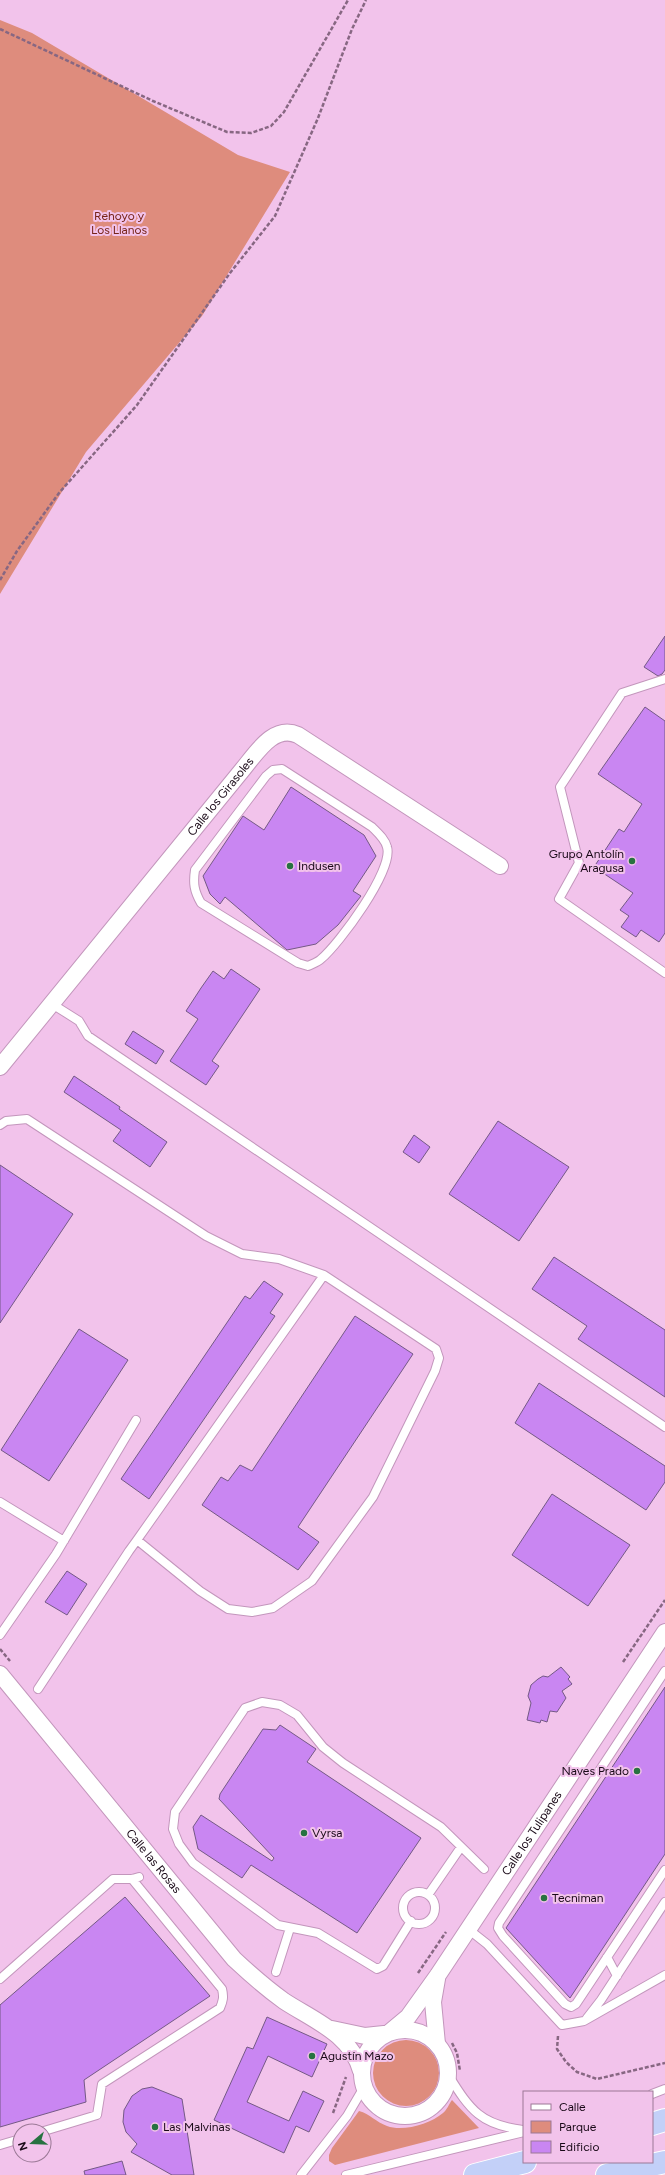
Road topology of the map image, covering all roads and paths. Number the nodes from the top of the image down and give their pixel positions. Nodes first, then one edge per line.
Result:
1 (348, 0) edge
2 (366, 0) edge
3 (0, 29) edge
4 (0, 580) edge
5 (665, 679) edge
6 (262, 774) joint
7 (500, 866) dead end
8 (665, 973) edge
9 (52, 1004) junction
10 (0, 1067) edge
11 (0, 1125) edge
12 (324, 1275) junction
13 (136, 1420) dead end
14 (665, 1427) edge
15 (0, 1502) edge
16 (137, 1540) junction
17 (64, 1541) junction
18 (665, 1600) edge
19 (665, 1632) edge
20 (0, 1636) edge
21 (624, 1662) dead end
22 (665, 1671) edge
23 (0, 1674) edge
24 (38, 1689) dead end
25 (461, 1847) junction
26 (484, 1869) dead end
27 (665, 1870) edge
28 (428, 1895) junction
29 (665, 1902) edge
30 (411, 1921) junction
31 (290, 1928) junction
32 (468, 1928) junction
33 (607, 1957) junction
34 (276, 1972) dead end
35 (438, 1975) junction
36 (665, 1975) edge
37 (617, 1976) junction
38 (0, 1979) edge
39 (584, 2021) junction
40 (562, 2025) junction
41 (326, 2027) junction
42 (387, 2033) junction
43 (444, 2042) junction
44 (665, 2063) edge
45 (361, 2071) junction
46 (454, 2075) junction
47 (364, 2087) junction
48 (665, 2090) edge
49 (653, 2094) edge
50 (665, 2120) edge
51 (653, 2124) edge
52 (52, 2129) edge
53 (523, 2131) edge
54 (523, 2131) edge
55 (12, 2141) edge
56 (0, 2145) edge
57 (665, 2153) edge
58 (653, 2158) edge
59 (665, 2162) edge
60 (523, 2163) edge
61 (638, 2163) edge
62 (301, 2175) edge
63 (346, 2175) edge
64 (475, 2175) edge
65 (606, 2175) edge

1 - 3 path
2 - 4 path
5 - 8 lane
6 - 6 lane
7 - 9 street, Calle los Girasoles
9 - 10 street, Calle los Girasoles
9 - 14 lane
11 - 12 lane
12 - 16 lane
12 - 16 lane
13 - 17 lane
15 - 17 lane
16 - 24 lane
17 - 20 lane
18 - 21 path
19 - 32 street, Calle los Tulipanes
22 - 33 lane
23 - 41 street, Calle las Rosas
25 - 26 lane
25 - 28 lane
25 - 31 lane
27 - 33 lane
28 - 30 lane
28 - 30 lane
29 - 37 lane
30 - 31 lane
31 - 34 lane
32 - 35 street, Calle los Tulipanes
32 - 40 lane
33 - 37 lane
35 - 42 street, Calle los Tulipanes
35 - 43 street, Calle los Tulipanes
36 - 39 lane
37 - 39 lane
38 - 52 lane
39 - 40 lane
40 - 44 path
41 - 42 street, Calle las Rosas
41 - 45 street, Calle las Rosas
42 - 43 street
42 - 45 street
43 - 46 street
43 - 46 path
45 - 47 street
46 - 47 street
46 - 53 lane
47 - 62 lane
48 - 49 lane
50 - 51 highway
54 - 63 lane
55 - 56 lane
57 - 58 highway
59 - 65 highway
60 - 64 highway
61 - 65 highway

